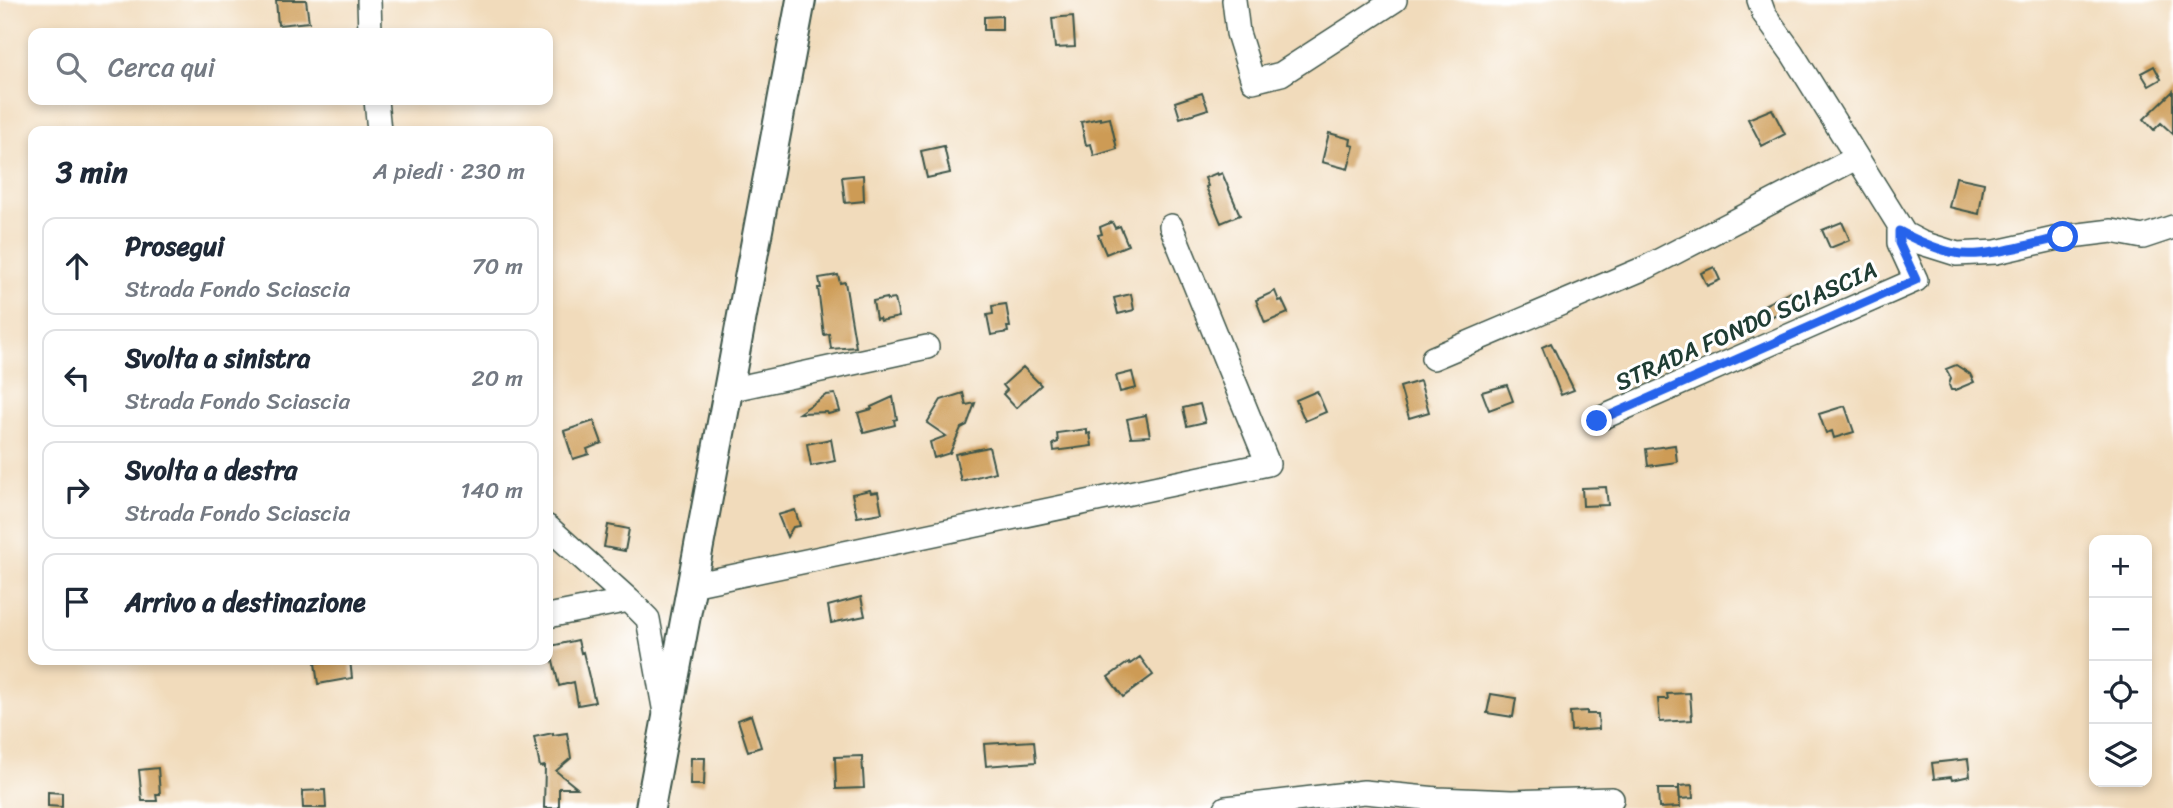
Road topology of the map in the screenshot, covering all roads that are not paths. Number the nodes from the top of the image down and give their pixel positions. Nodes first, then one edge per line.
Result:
1 (369, 0) edge
2 (801, 0) edge
3 (1234, 0) edge
4 (1395, 0) edge
5 (1759, 0) edge
6 (370, 28) edge
7 (376, 105) edge
8 (379, 126) edge
9 (1856, 158) junction
10 (1171, 226) dead end
11 (2173, 227) edge
12 (1903, 233) junction
13 (927, 347) dead end
14 (1433, 358) dead end
15 (728, 390) junction
16 (1597, 421) dead end
17 (553, 532) edge
18 (692, 585) junction
19 (629, 600) junction
20 (553, 615) edge
21 (666, 721) junction
22 (1612, 799) dead end
23 (656, 806) edge
24 (1226, 808) edge

1 - 6 street
2 - 15 main road
3 - 4 street
5 - 9 street
7 - 8 street
9 - 12 street
9 - 14 street
10 - 18 street
11 - 12 street
12 - 16 street, STRADA FONDO SCIASCIA
13 - 15 street
15 - 18 main road
17 - 19 street
18 - 21 main road
19 - 20 street
19 - 21 street
21 - 23 main road
22 - 24 street

